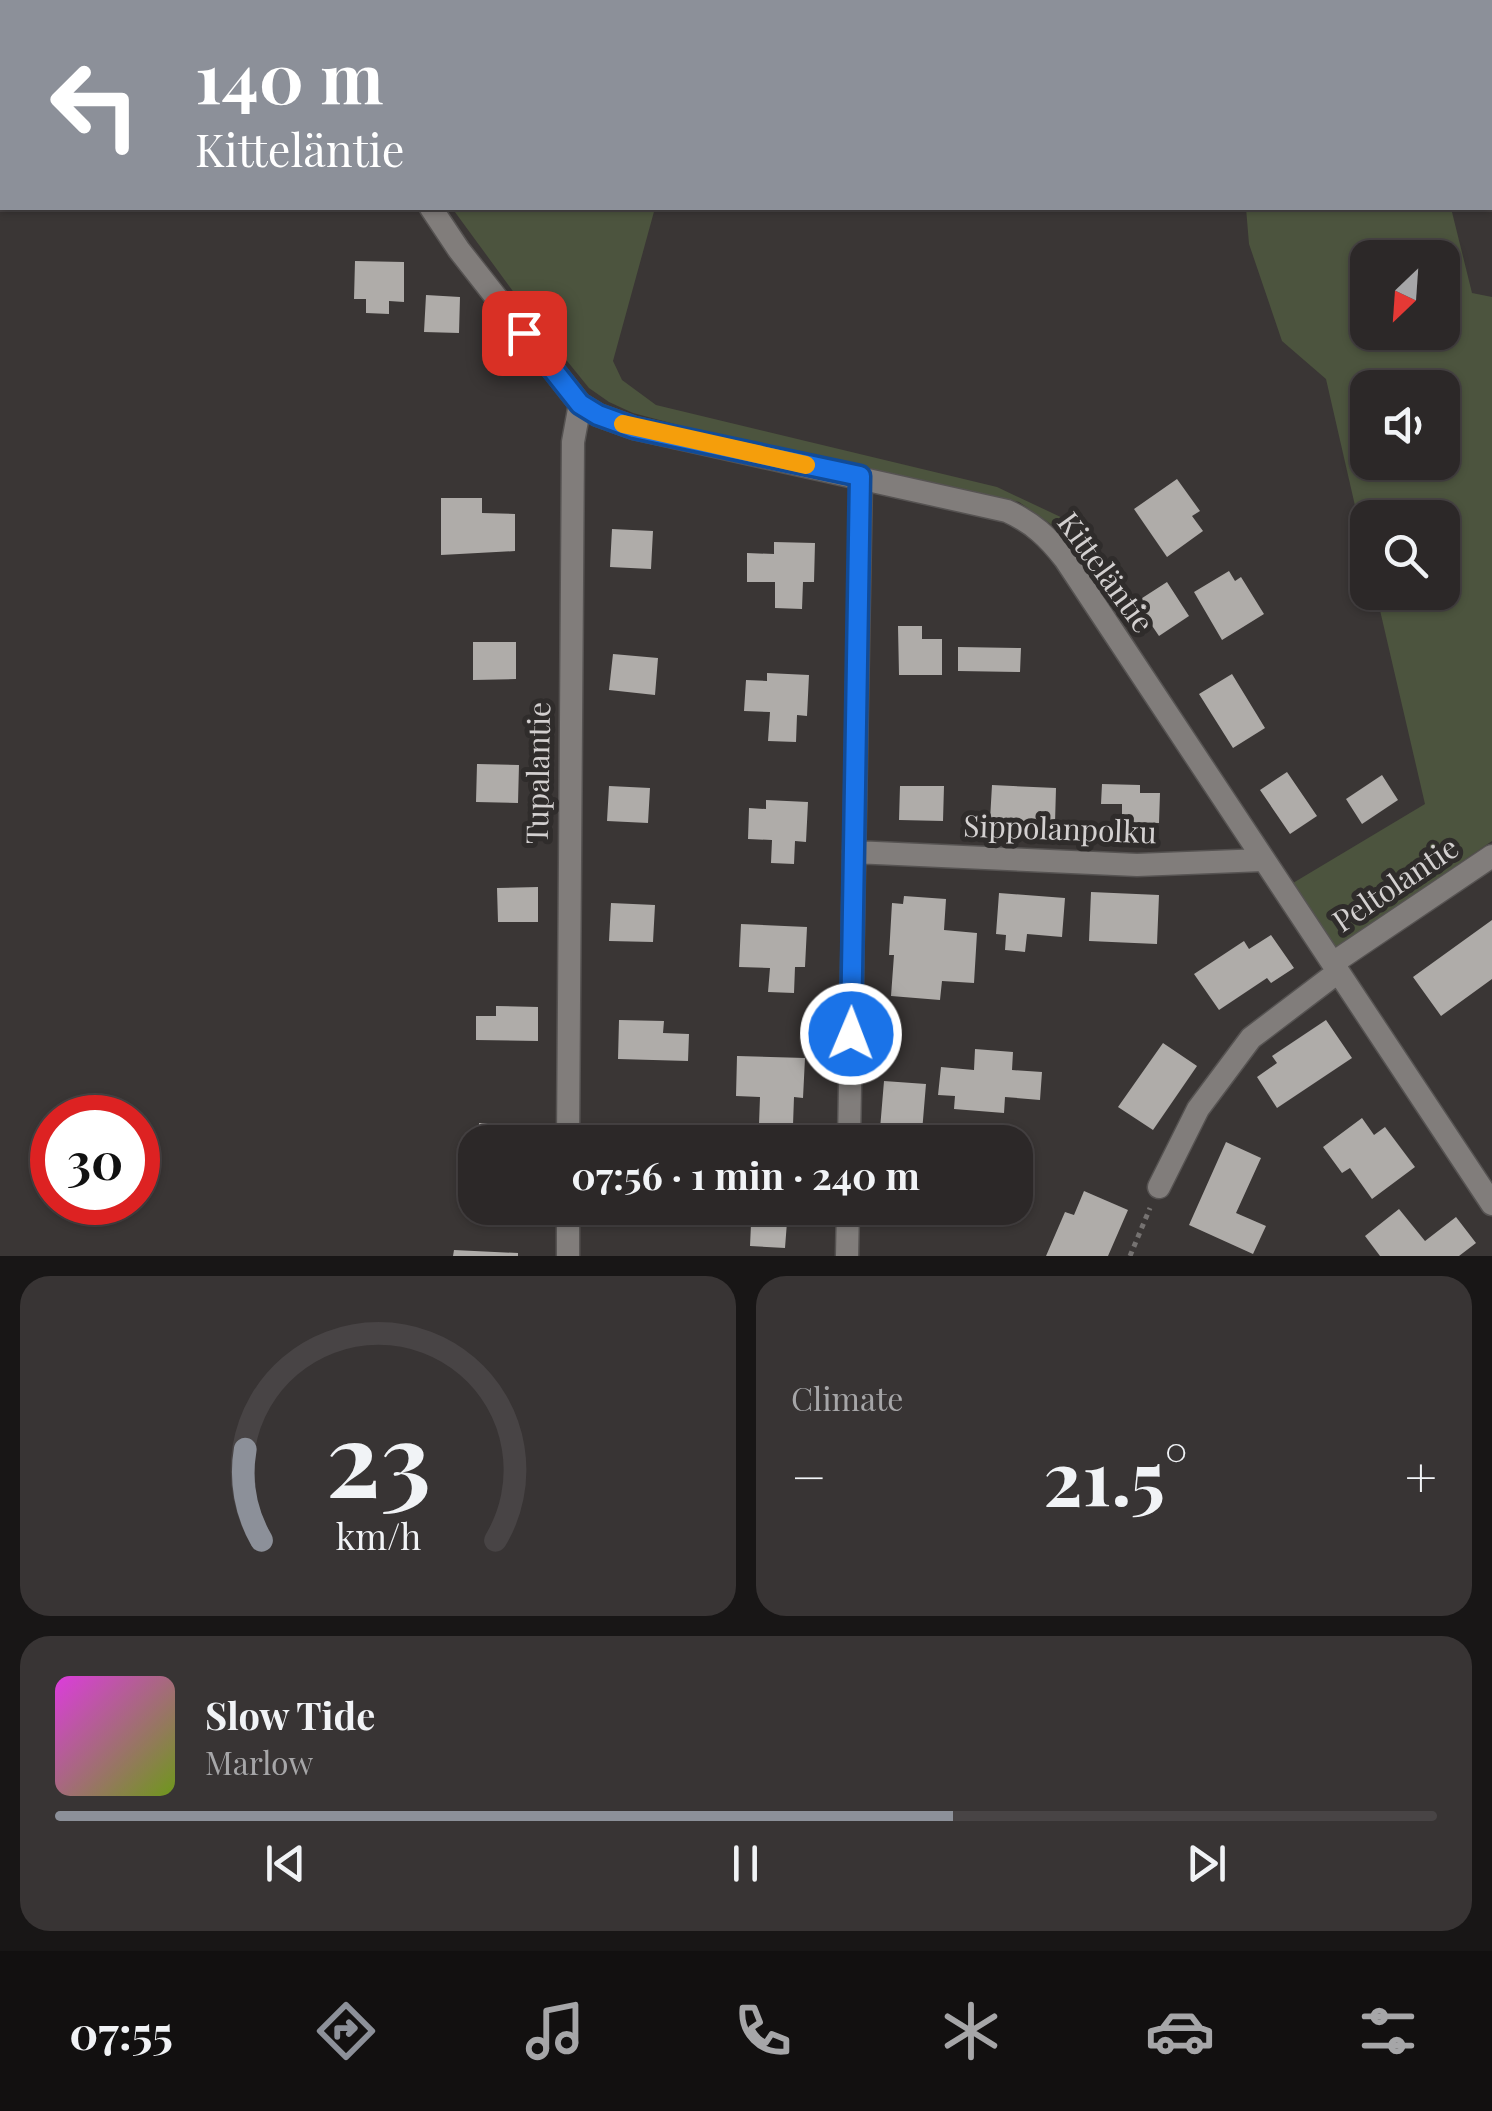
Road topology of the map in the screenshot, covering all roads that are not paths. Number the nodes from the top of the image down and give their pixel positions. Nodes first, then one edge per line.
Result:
1 (431, 210) edge
2 (580, 404) junction
3 (860, 476) junction
4 (854, 852) junction
5 (1492, 856) edge
6 (1263, 860) junction
7 (1336, 968) junction
8 (568, 1125) edge
9 (849, 1125) edge
10 (1160, 1187) road end
11 (1492, 1204) edge
12 (568, 1225) edge
13 (848, 1225) edge
14 (568, 1256) edge
15 (848, 1256) edge

1 - 2 street, Kitteläntie
2 - 3 street, Kitteläntie
2 - 8 street, Tupalantie
3 - 4 street
3 - 6 street, Kitteläntie
4 - 6 street, Sippolanpolku
4 - 9 street
5 - 7 street, Peltolantie
6 - 7 street, Kitteläntie
7 - 10 street, Peltolantie
7 - 11 street, Kitteläntie
12 - 14 street
13 - 15 street

